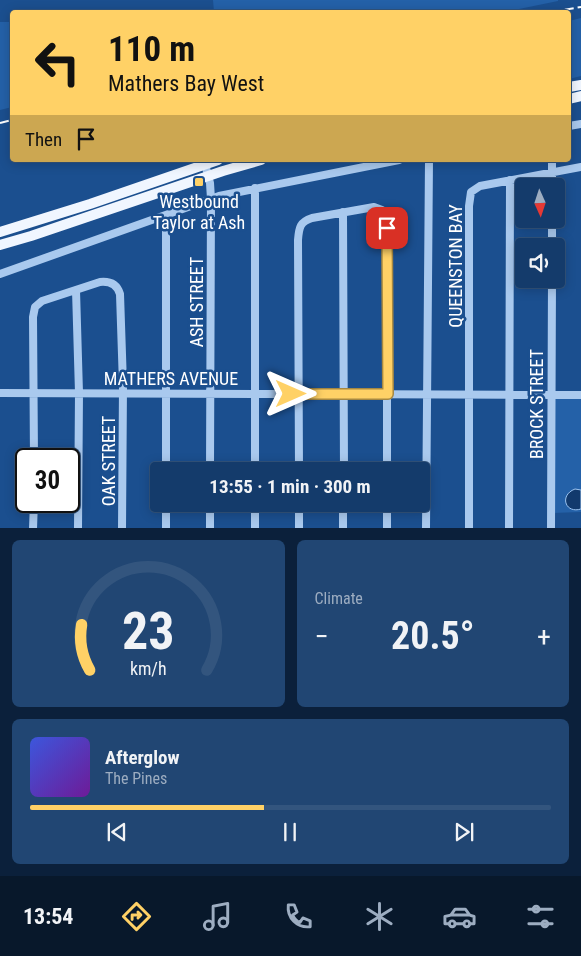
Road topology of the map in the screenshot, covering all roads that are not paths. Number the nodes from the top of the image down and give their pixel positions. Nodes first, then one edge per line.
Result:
1 (205, 162) edge
2 (254, 162) edge
3 (389, 162) edge
4 (429, 162) edge
5 (552, 162) edge
6 (581, 167) edge
7 (552, 172) junction
8 (209, 176) junction
9 (552, 178) edge
10 (510, 180) junction
11 (255, 188) junction
12 (211, 199) junction
13 (343, 212) junction
14 (166, 216) junction
15 (0, 232) edge
16 (0, 245) edge
17 (0, 274) edge
18 (552, 288) edge
19 (76, 290) junction
20 (0, 393) edge
21 (34, 393) junction
22 (78, 393) junction
23 (123, 393) junction
24 (166, 393) junction
25 (210, 393) junction
26 (255, 393) junction
27 (299, 394) junction
28 (344, 394) junction
29 (388, 394) junction
30 (427, 394) junction
31 (469, 394) junction
32 (510, 394) junction
33 (552, 394) junction
34 (581, 395) edge
35 (34, 448) edge
36 (166, 462) edge
37 (210, 462) edge
38 (255, 462) edge
39 (299, 462) edge
40 (344, 462) edge
41 (387, 462) edge
42 (166, 512) edge
43 (210, 512) edge
44 (255, 512) edge
45 (299, 512) edge
46 (343, 512) edge
47 (387, 512) edge
48 (34, 513) edge
49 (33, 528) edge
50 (78, 528) edge
51 (122, 528) edge
52 (166, 528) edge
53 (210, 528) edge
54 (255, 528) edge
55 (299, 528) edge
56 (343, 528) edge
57 (387, 528) edge
58 (426, 528) edge
59 (469, 528) edge
60 (509, 528) edge
61 (551, 528) edge

1 - 8 street, ASH STREET
1 - 15 main road
2 - 8 main road
3 - 11 street
4 - 30 street
5 - 7 street
6 - 7 street, QUEENSTON BAY
7 - 9 street
7 - 10 street, QUEENSTON BAY
8 - 12 street, ASH STREET
8 - 16 main road
10 - 31 street, QUEENSTON BAY
10 - 32 street
11 - 12 street
11 - 26 street
12 - 14 street
12 - 25 street, ASH STREET
13 - 27 street
13 - 28 street
13 - 29 street
14 - 17 street
14 - 24 street
18 - 33 street, BROCK STREET
19 - 21 street
19 - 22 street
19 - 23 street, OAK STREET
20 - 21 street, MATHERS AVENUE
21 - 22 street, MATHERS AVENUE
21 - 35 street
22 - 23 street, MATHERS AVENUE
22 - 50 street
23 - 24 street, MATHERS AVENUE
23 - 51 street, OAK STREET
24 - 25 street, MATHERS AVENUE
24 - 36 street
25 - 26 street, MATHERS AVENUE
25 - 37 street, ASH STREET
26 - 27 street, MATHERS AVENUE
26 - 38 street
27 - 28 street, MATHERS AVENUE
27 - 39 street
28 - 29 street, MATHERS AVENUE
28 - 40 street
29 - 30 street, MATHERS AVENUE
29 - 41 street
30 - 31 street, MATHERS AVENUE
30 - 58 street
31 - 32 street, MATHERS AVENUE
31 - 59 street
32 - 33 street, MATHERS AVENUE
32 - 60 street
33 - 34 street, MATHERS AVENUE
33 - 61 street, BROCK STREET
42 - 52 street
43 - 53 street
44 - 54 street
45 - 55 street
46 - 56 street
47 - 57 street
48 - 49 street

